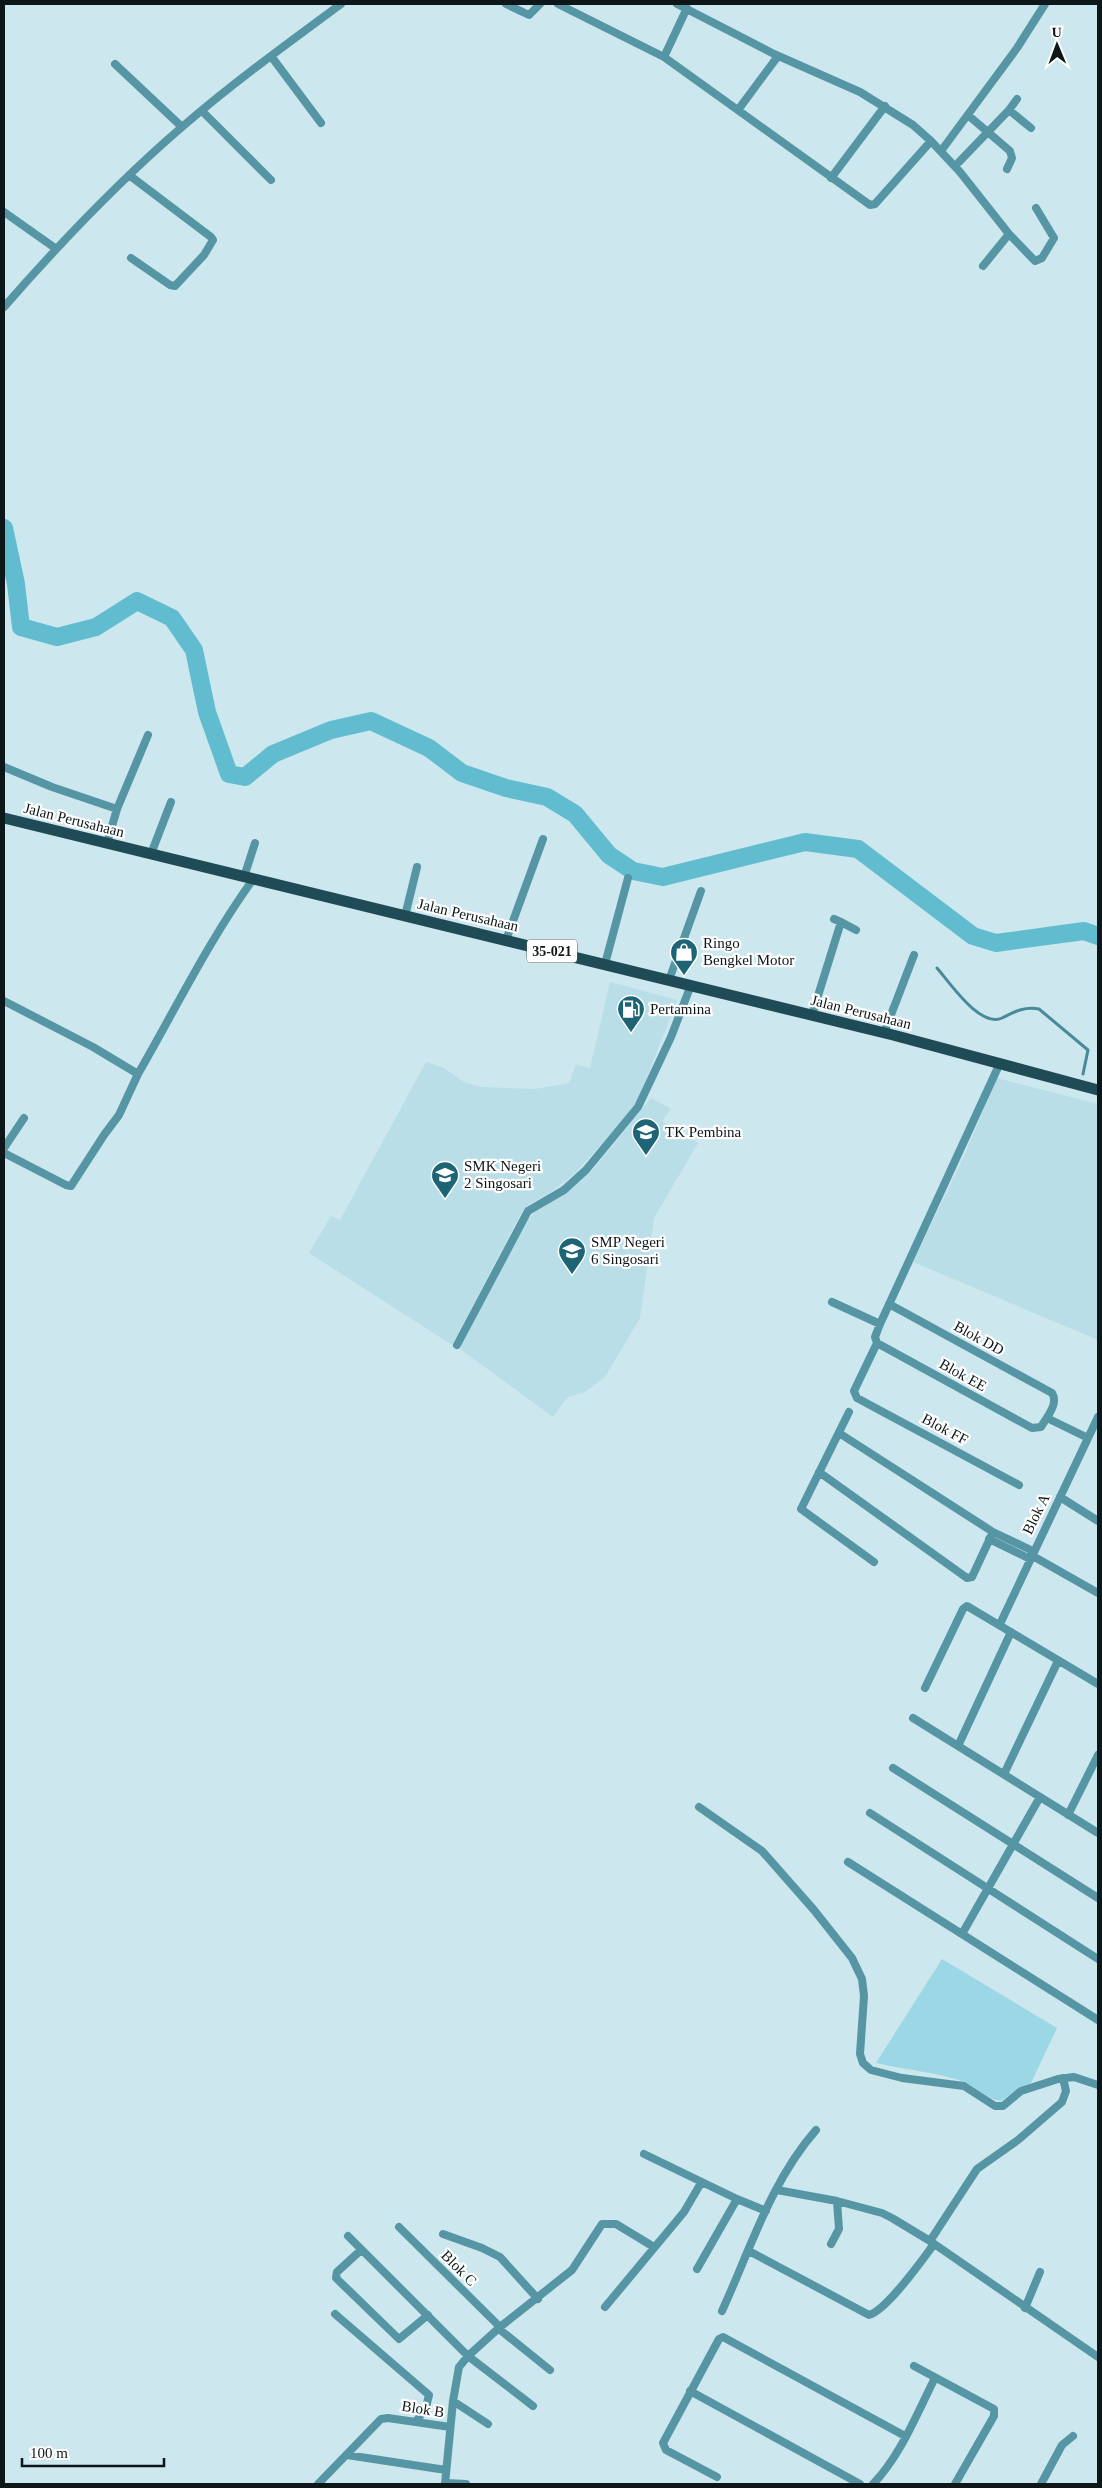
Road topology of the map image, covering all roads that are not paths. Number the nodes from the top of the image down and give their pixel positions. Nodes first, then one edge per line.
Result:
1 (341, 4) edge
2 (506, 4) edge
3 (540, 4) edge
4 (558, 4) edge
5 (677, 4) edge
6 (1045, 4) edge
7 (687, 8) junction
8 (271, 56) junction
9 (778, 56) junction
10 (664, 57) junction
11 (115, 64) dead end
12 (1017, 99) dead end
13 (885, 106) junction
14 (738, 110) junction
15 (1009, 110) junction
16 (202, 111) junction
17 (969, 116) junction
18 (321, 123) dead end
19 (182, 127) junction
20 (1031, 128) dead end
21 (988, 132) junction
22 (931, 141) junction
23 (941, 151) junction
24 (960, 162) dead end
25 (1007, 169) dead end
26 (129, 175) junction
27 (831, 178) junction
28 (271, 180) dead end
29 (1036, 208) dead end
30 (4, 212) edge
31 (1009, 234) junction
32 (55, 248) junction
33 (131, 258) dead end
34 (983, 266) dead end
35 (4, 292) edge
36 (12, 298) junction
37 (4, 307) edge
38 (148, 735) dead end
39 (4, 767) edge
40 (171, 802) dead end
41 (117, 809) junction
42 (4, 818) edge
43 (543, 839) dead end
44 (107, 843) junction
45 (255, 843) dead end
46 (151, 854) junction
47 (417, 867) dead end
48 (249, 878) junction
49 (628, 878) dead end
50 (701, 891) dead end
51 (404, 916) junction
52 (856, 930) dead end
53 (506, 940) junction
54 (914, 955) dead end
55 (604, 964) junction
56 (669, 980) junction
57 (691, 985) junction
58 (4, 1001) edge
59 (812, 1015) junction
60 (884, 1032) junction
61 (1000, 1063) junction
62 (138, 1074) junction
63 (1098, 1090) edge
64 (24, 1118) dead end
65 (4, 1148) edge
66 (4, 1153) edge
67 (832, 1302) dead end
68 (890, 1304) junction
69 (880, 1324) junction
70 (877, 1344) junction
71 (457, 1345) dead end
72 (849, 1412) dead end
73 (1098, 1417) edge
74 (1046, 1418) junction
75 (839, 1433) junction
76 (1088, 1438) junction
77 (819, 1472) junction
78 (1019, 1485) dead end
79 (1060, 1497) junction
80 (1098, 1520) edge
81 (991, 1536) junction
82 (1031, 1555) junction
83 (874, 1562) dead end
84 (1098, 1593) edge
85 (1000, 1624) junction
86 (1011, 1632) junction
87 (1058, 1661) junction
88 (1098, 1684) edge
89 (925, 1688) dead end
90 (914, 1718) dead end
91 (958, 1746) junction
92 (1098, 1755) edge
93 (893, 1768) dead end
94 (1004, 1774) junction
95 (1040, 1797) junction
96 (699, 1807) dead end
97 (870, 1813) dead end
98 (1068, 1815) junction
99 (1098, 1833) edge
100 (1013, 1843) junction
101 (848, 1862) dead end
102 (987, 1889) junction
103 (1098, 1898) edge
104 (962, 1934) junction
105 (1098, 1959) edge
106 (1098, 2020) edge
107 (1063, 2078) junction
108 (1096, 2085) edge
109 (816, 2130) dead end
110 (644, 2154) dead end
111 (701, 2183) junction
112 (777, 2190) junction
113 (736, 2199) junction
114 (837, 2201) junction
115 (766, 2211) junction
116 (399, 2227) dead end
117 (443, 2234) dead end
118 (348, 2236) dead end
119 (932, 2243) junction
120 (831, 2244) dead end
121 (654, 2247) junction
122 (361, 2250) junction
123 (749, 2251) junction
124 (697, 2269) dead end
125 (1040, 2272) dead end
126 (538, 2299) junction
127 (605, 2307) dead end
128 (1025, 2308) junction
129 (722, 2311) dead end
130 (335, 2314) dead end
131 (428, 2315) junction
132 (499, 2328) junction
133 (468, 2356) junction
134 (1098, 2357) edge
135 (914, 2366) dead end
136 (550, 2370) dead end
137 (935, 2378) junction
138 (690, 2391) junction
139 (453, 2401) junction
140 (533, 2406) dead end
141 (416, 2422) junction
142 (488, 2424) dead end
143 (450, 2427) junction
144 (906, 2436) junction
145 (1073, 2436) dead end
146 (347, 2455) junction
147 (446, 2470) junction
148 (717, 2477) dead end
149 (318, 2484) edge
150 (445, 2484) edge
151 (466, 2484) edge
152 (860, 2484) edge
153 (873, 2484) edge
154 (955, 2484) edge
155 (1040, 2484) edge

1 - 8 street
2 - 3 street
4 - 10 street
5 - 7 street
6 - 17 street
7 - 9 street
7 - 10 street
8 - 16 street
8 - 18 street
9 - 13 street
9 - 14 street
10 - 14 street
11 - 19 street
12 - 15 street
13 - 22 street
13 - 27 street
14 - 27 street
15 - 20 street
15 - 21 street
16 - 19 street
16 - 28 street
17 - 21 street
17 - 23 street
19 - 26 street
21 - 24 street
21 - 25 street
22 - 23 street
22 - 27 street
23 - 31 street
26 - 32 street
26 - 33 street
29 - 31 street
30 - 32 street
31 - 34 street
32 - 36 street
35 - 36 street
36 - 37 street
38 - 41 street
39 - 41 street
40 - 46 street
41 - 44 street
42 - 44 main road, Jalan Perusahaan / 35-021
43 - 53 street
44 - 46 main road, Jalan Perusahaan / 35-021
45 - 48 street
46 - 48 main road, Jalan Perusahaan / 35-021
47 - 51 street
48 - 51 main road, Jalan Perusahaan / 35-021
48 - 62 street
49 - 55 street
50 - 56 street
51 - 53 main road, Jalan Perusahaan / 35-021
52 - 59 street
53 - 55 main road, Jalan Perusahaan / 35-021
54 - 60 street
55 - 56 main road, Jalan Perusahaan / 35-021
56 - 57 main road, Jalan Perusahaan / 35-021
57 - 59 main road, Jalan Perusahaan / 35-021
57 - 71 street
58 - 62 street
59 - 60 main road, Jalan Perusahaan / 35-021
60 - 61 main road, Jalan Perusahaan / 35-021
61 - 63 main road, Jalan Perusahaan / 35-021
61 - 68 street
62 - 66 street
64 - 65 street
67 - 69 street
68 - 69 street
68 - 74 street, Blok DD
69 - 70 street
70 - 74 street, Blok EE
70 - 78 street, Blok FF
72 - 75 street
73 - 76 street, Blok A
74 - 76 street
75 - 77 street
75 - 81 street
76 - 79 street, Blok A
77 - 81 street
77 - 83 street
79 - 80 street
79 - 82 street, Blok A
81 - 82 street
82 - 84 street
82 - 85 street, Blok A
85 - 86 street
85 - 89 street
86 - 87 street
86 - 91 street
87 - 88 street
87 - 94 street
90 - 91 street
91 - 94 street
92 - 98 street
93 - 100 street
94 - 95 street
95 - 98 street
95 - 100 street
96 - 107 street
97 - 102 street
98 - 99 street
100 - 102 street
100 - 103 street
101 - 104 street
102 - 104 street
102 - 105 street
104 - 106 street
107 - 108 street
107 - 119 street
109 - 112 street
110 - 111 street
111 - 113 street
111 - 121 street
112 - 114 street
112 - 115 street
113 - 115 street
113 - 124 street
114 - 119 street
114 - 120 street
115 - 123 street
116 - 132 street, Blok C
117 - 126 street
118 - 122 street
119 - 123 street
119 - 128 street
121 - 126 street
121 - 127 street
122 - 131 street
122 - 131 street
123 - 129 street
125 - 128 street
126 - 132 street
128 - 134 street
130 - 141 street
131 - 133 street
132 - 133 street
132 - 136 street, Blok C
133 - 139 street
133 - 140 street
135 - 137 street
137 - 144 street
137 - 154 street
138 - 144 street
138 - 148 street
138 - 152 street
139 - 142 street
139 - 143 street
141 - 143 street, Blok B
141 - 146 street, Blok B
143 - 147 street
144 - 153 street
145 - 155 street
146 - 147 street
146 - 149 street, Blok B
147 - 150 street
150 - 151 street

